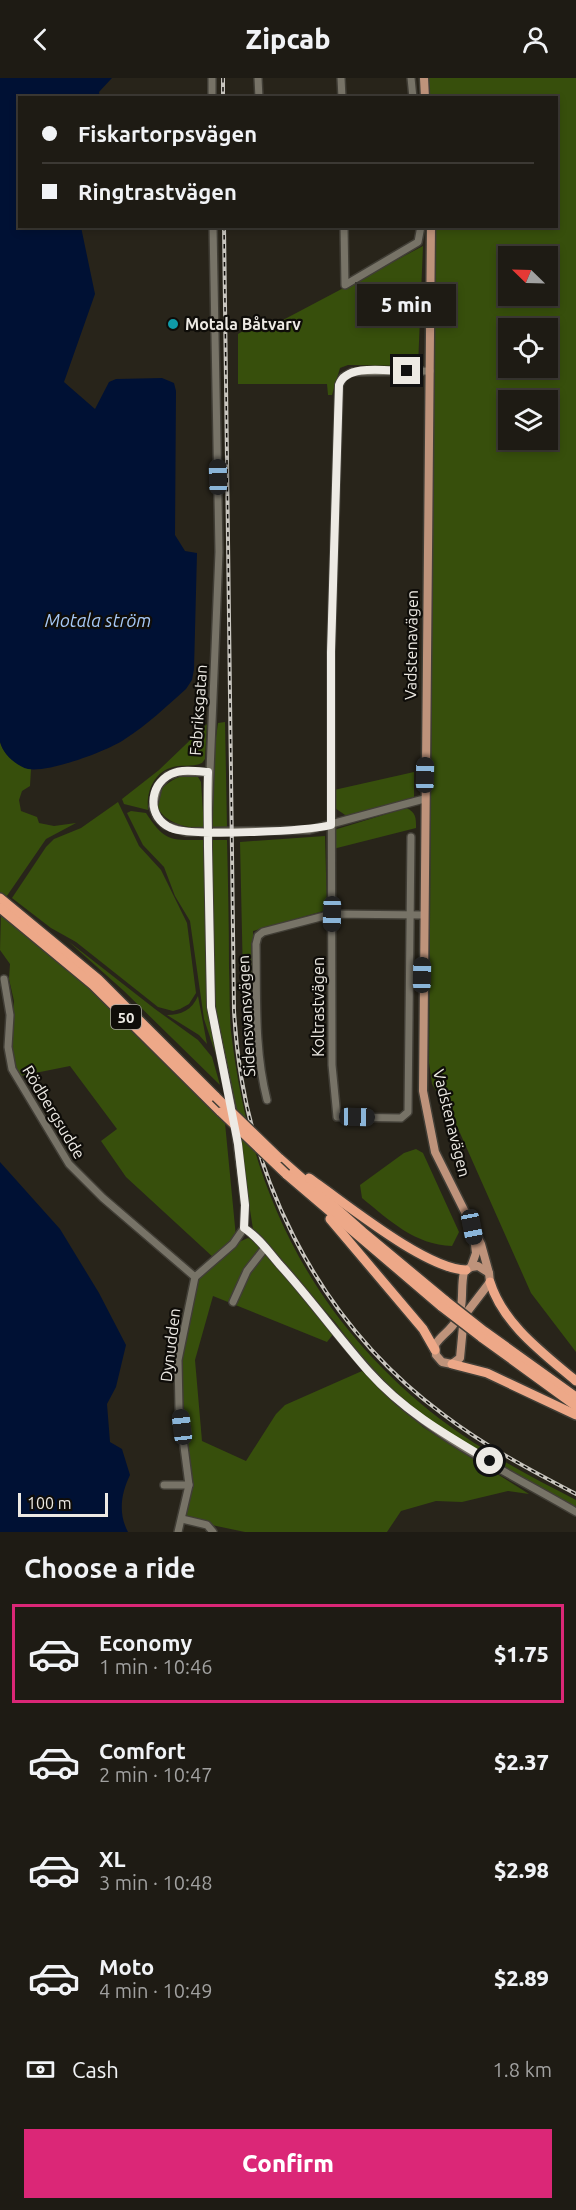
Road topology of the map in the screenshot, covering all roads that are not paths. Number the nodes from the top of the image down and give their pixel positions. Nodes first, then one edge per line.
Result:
1 (212, 78) edge
2 (258, 78) edge
3 (341, 78) edge
4 (411, 78) edge
5 (424, 78) edge
6 (212, 96) edge
7 (258, 96) edge
8 (342, 96) edge
9 (413, 96) edge
10 (425, 96) edge
11 (213, 228) edge
12 (344, 228) edge
13 (421, 228) edge
14 (431, 228) edge
15 (430, 371) junction
16 (208, 772) junction
17 (424, 799) junction
18 (331, 825) junction
19 (411, 837) dead end
20 (0, 898) edge
21 (0, 908) edge
22 (332, 914) junction
23 (411, 915) junction
24 (423, 915) junction
25 (27, 924) junction
26 (3, 978) dead end
27 (267, 1100) dead end
28 (404, 1117) joint
29 (279, 1158) junction
30 (322, 1208) junction
31 (472, 1227) junction
32 (244, 1228) junction
33 (265, 1248) junction
34 (468, 1268) junction
35 (195, 1276) junction
36 (489, 1278) junction
37 (233, 1302) dead end
38 (444, 1304) junction
39 (483, 1334) junction
40 (435, 1350) junction
41 (452, 1364) junction
42 (576, 1381) edge
43 (576, 1397) edge
44 (576, 1406) edge
45 (576, 1415) edge
46 (164, 1485) dead end
47 (189, 1485) junction
48 (576, 1512) edge
49 (182, 1519) junction
50 (178, 1532) edge
51 (213, 1532) edge

1 - 6 street
2 - 7 street
3 - 8 street
4 - 9 street
5 - 10 main road
11 - 16 street, Fabriksgatan
12 - 13 street
14 - 15 main road, Vadstenavägen
15 - 17 main road, Vadstenavägen
15 - 18 street, Koltrastvägen
16 - 18 street
16 - 32 street, Fabriksgatan, bridge
17 - 18 street
17 - 24 main road, Vadstenavägen
18 - 22 street, Koltrastvägen
19 - 23 street, Vadstenavägen
20 - 25 highway, 50
21 - 25 highway, 50
22 - 23 street
22 - 27 street, Sidensvansvägen
22 - 28 street, Koltrastvägen
23 - 24 street
23 - 28 street, Vadstenavägen
24 - 31 main road, Vadstenavägen
25 - 29 highway, 50, bridge
25 - 30 highway, 50, bridge
26 - 35 street, Rödbergsudde
29 - 34 highway, 50
29 - 38 highway, 50
30 - 38 highway, 50
30 - 40 highway
31 - 34 main road, Vadstenavägen
31 - 36 main road, Vadstenavägen
32 - 33 street
32 - 35 street
33 - 37 street
33 - 48 street
34 - 36 main road
34 - 40 main road, Vadstenavägen
35 - 47 street, Dynudden
36 - 41 main road
36 - 42 highway
38 - 39 highway, 50, bridge
39 - 43 highway, 50
39 - 44 highway, 50
40 - 41 main road
41 - 45 highway
46 - 47 street
47 - 49 street, Dynudden
49 - 50 street, Dynudden
49 - 51 street

